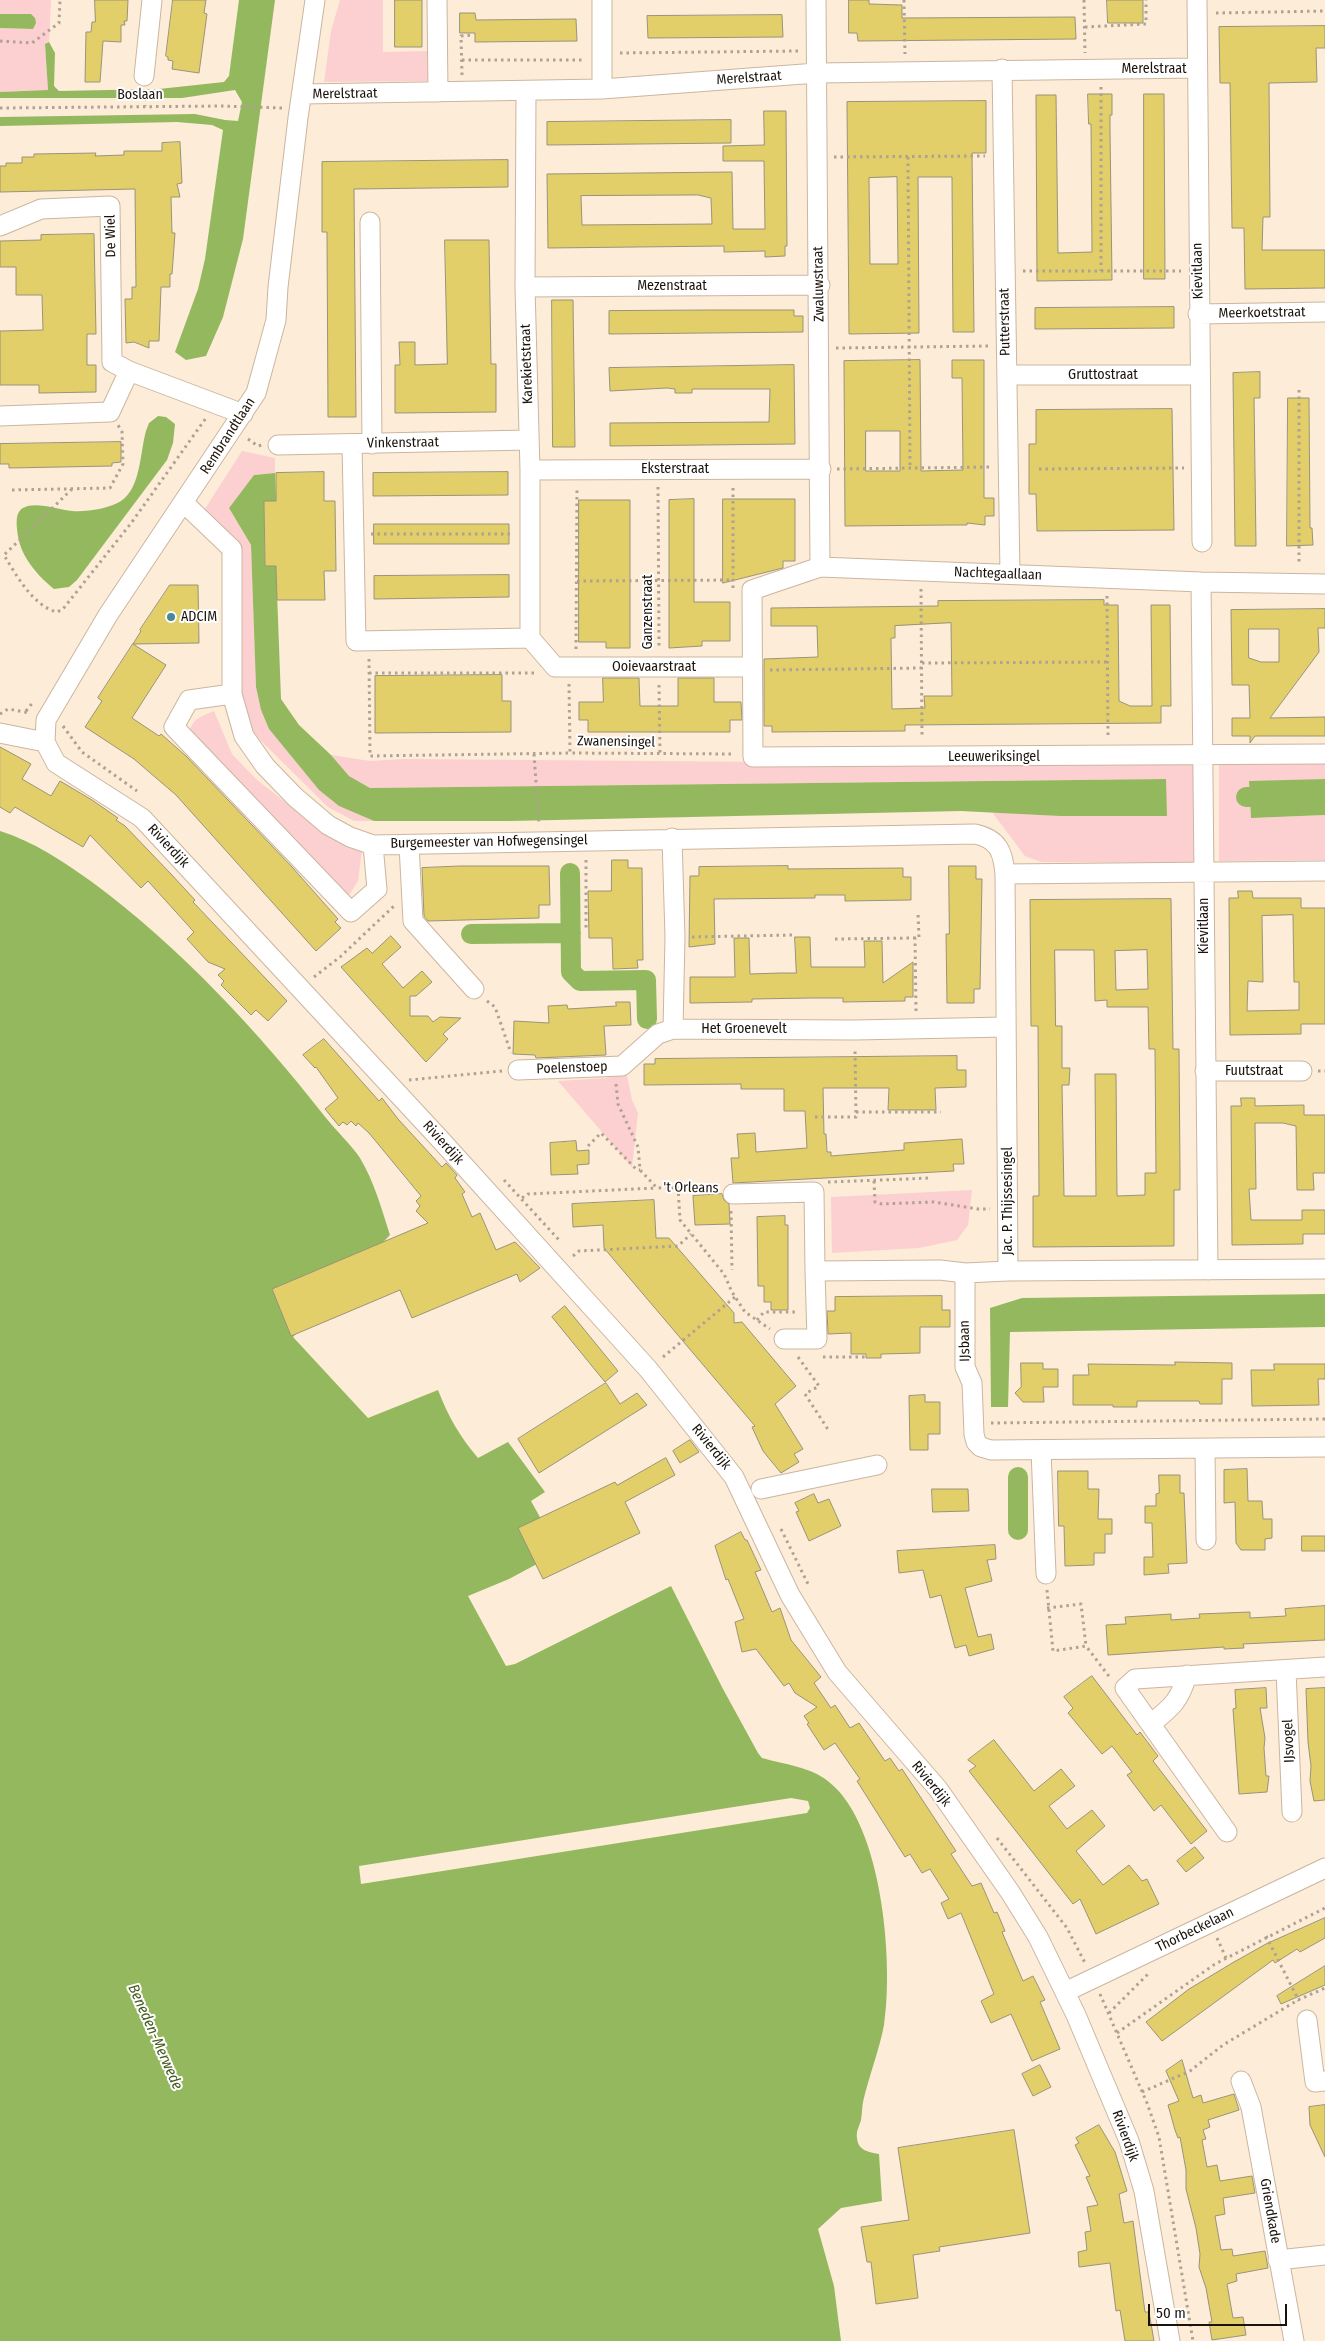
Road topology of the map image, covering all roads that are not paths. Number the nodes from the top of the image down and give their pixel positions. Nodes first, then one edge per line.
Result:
1 (152, 0) edge
2 (315, 0) edge
3 (437, 0) edge
4 (602, 0) edge
5 (816, 0) edge
6 (1197, 7) edge
7 (1196, 68) junction
8 (1002, 69) junction
9 (817, 73) junction
10 (144, 76) dead end
11 (602, 89) junction
12 (526, 91) junction
13 (438, 92) junction
14 (303, 94) junction
15 (370, 222) dead end
16 (0, 226) edge
17 (820, 285) junction
18 (525, 287) junction
19 (1325, 312) edge
20 (1198, 314) junction
21 (129, 371) junction
22 (1008, 375) junction
23 (1200, 375) junction
24 (0, 416) edge
25 (238, 421) junction
26 (529, 440) junction
27 (352, 444) junction
28 (372, 444) junction
29 (278, 445) road end
30 (821, 469) junction
31 (530, 470) junction
32 (184, 503) junction
33 (1202, 542) dead end
34 (820, 567) junction
35 (1010, 574) junction
36 (1201, 582) junction
37 (1325, 584) edge
38 (530, 638) junction
39 (752, 669) junction
40 (232, 694) junction
41 (0, 733) edge
42 (45, 742) junction
43 (1325, 754) edge
44 (1203, 755) junction
45 (672, 838) junction
46 (373, 844) junction
47 (409, 845) junction
48 (1325, 871) edge
49 (1203, 872) junction
50 (1005, 874) junction
51 (474, 989) road end
52 (1006, 1027) junction
53 (673, 1029) junction
54 (518, 1070) road end
55 (1205, 1071) junction
56 (1302, 1071) dead end
57 (731, 1192) road end
58 (1325, 1269) edge
59 (1208, 1270) junction
60 (815, 1271) junction
61 (1008, 1271) junction
62 (965, 1272) junction
63 (783, 1340) road end
64 (1325, 1447) edge
65 (1205, 1449) junction
66 (1041, 1450) junction
67 (877, 1465) dead end
68 (761, 1489) dead end
69 (1206, 1540) dead end
70 (1046, 1574) road end
71 (1325, 1666) edge
72 (1286, 1670) junction
73 (1187, 1675) junction
74 (1152, 1723) junction
75 (1292, 1812) dead end
76 (1227, 1832) dead end
77 (1325, 1868) edge
78 (1064, 1992) junction
79 (1307, 2020) dead end
80 (1241, 2081) dead end
81 (1325, 2081) edge
82 (1325, 2255) edge
83 (1278, 2260) junction
84 (1170, 2341) edge
85 (1294, 2341) edge

1 - 10 street
2 - 14 street, Rembrandtlaan
3 - 13 street
4 - 11 street
5 - 9 street, Zwaluwstraat
6 - 7 street, Kievitlaan
7 - 8 street, Merelstraat
7 - 20 street, Kievitlaan
8 - 9 street, Merelstraat
8 - 22 street, Putterstraat
9 - 11 street, Merelstraat
9 - 17 street, Zwaluwstraat
11 - 12 street, Merelstraat
12 - 13 street, Merelstraat
12 - 18 street, Karekietstraat
13 - 14 street, Merelstraat
14 - 25 street, Rembrandtlaan
15 - 28 street
16 - 21 street, De Wiel
17 - 18 street, Mezenstraat
17 - 30 street, Zwaluwstraat
18 - 26 street, Karekietstraat
19 - 20 street, Meerkoetstraat
20 - 23 street, Kievitlaan
21 - 24 street
21 - 25 street, De Wiel
22 - 23 street, Gruttostraat
22 - 35 street, Putterstraat
23 - 33 street, Kievitlaan
25 - 32 street, Rembrandtlaan
26 - 28 street, Vinkenstraat
26 - 31 street, Karekietstraat
27 - 28 street, Vinkenstraat
27 - 29 street, Vinkenstraat
27 - 38 street
30 - 31 street, Eksterstraat
30 - 34 street, Zwaluwstraat
31 - 38 street, Karekietstraat
32 - 40 street, Burgemeester van Hofwegensingel
32 - 42 street, Rembrandtlaan
34 - 35 street, Nachtegaallaan
34 - 39 street, Nachtegaallaan
35 - 36 street, Nachtegaallaan
36 - 37 street, Nachtegaallaan
36 - 44 street, Kievitlaan
38 - 39 street, Ooievaarstraat
39 - 44 street, Leeuweriksingel
40 - 46 street, Burgemeester van Hofwegensingel
40 - 46 street
41 - 42 street
42 - 78 street, Rivierdijk
43 - 44 street, Leeuweriksingel
44 - 49 street, Kievitlaan
45 - 47 street, Burgemeester van Hofwegensingel
45 - 50 street, Burgemeester van Hofwegensingel
45 - 53 street
46 - 47 street, Burgemeester van Hofwegensingel
47 - 51 street
48 - 49 street
49 - 50 street
49 - 55 street, Kievitlaan
50 - 52 street, Jac. P. Thijssesingel
52 - 53 street, Het Groenevelt
52 - 61 street, Jac. P. Thijssesingel
53 - 54 street, Poelenstoep
55 - 56 street, Fuutstraat
55 - 59 street, Kievitlaan
57 - 60 street, 't Orleans
58 - 59 street, Jac. P. Thijssesingel
59 - 61 street, Jac. P. Thijssesingel
60 - 62 street
60 - 63 street
61 - 62 street
62 - 66 street, IJsbaan
64 - 65 street, IJsbaan
65 - 66 street, IJsbaan
65 - 69 street
66 - 70 street
67 - 68 street
71 - 72 street
72 - 73 street
72 - 75 street, IJsvogel
73 - 74 street
73 - 74 street
74 - 76 street
77 - 78 street, Thorbeckelaan
78 - 84 street, Rivierdijk
79 - 81 street
80 - 83 street, Griendkade
82 - 83 street
83 - 85 street, Griendkade

